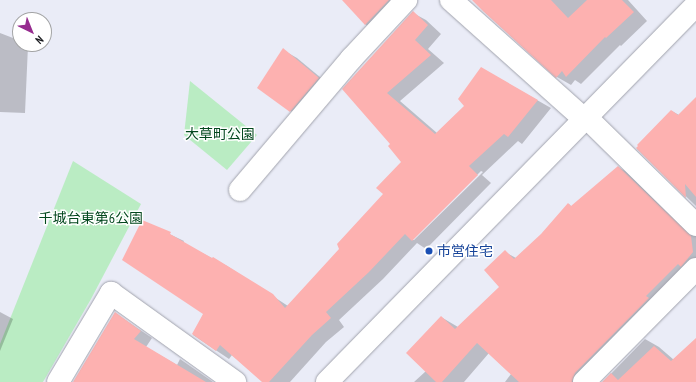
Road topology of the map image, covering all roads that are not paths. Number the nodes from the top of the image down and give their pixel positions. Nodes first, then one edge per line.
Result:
1 (406, 0) edge
2 (451, 0) edge
3 (696, 5) edge
4 (585, 118) junction
5 (240, 190) dead end
6 (696, 225) edge
7 (696, 269) edge
8 (58, 382) edge
9 (235, 382) edge
10 (327, 382) edge
11 (584, 382) edge

1 - 5 street
2 - 4 street
3 - 4 street
4 - 6 street
4 - 10 street
7 - 11 street
8 - 9 street

